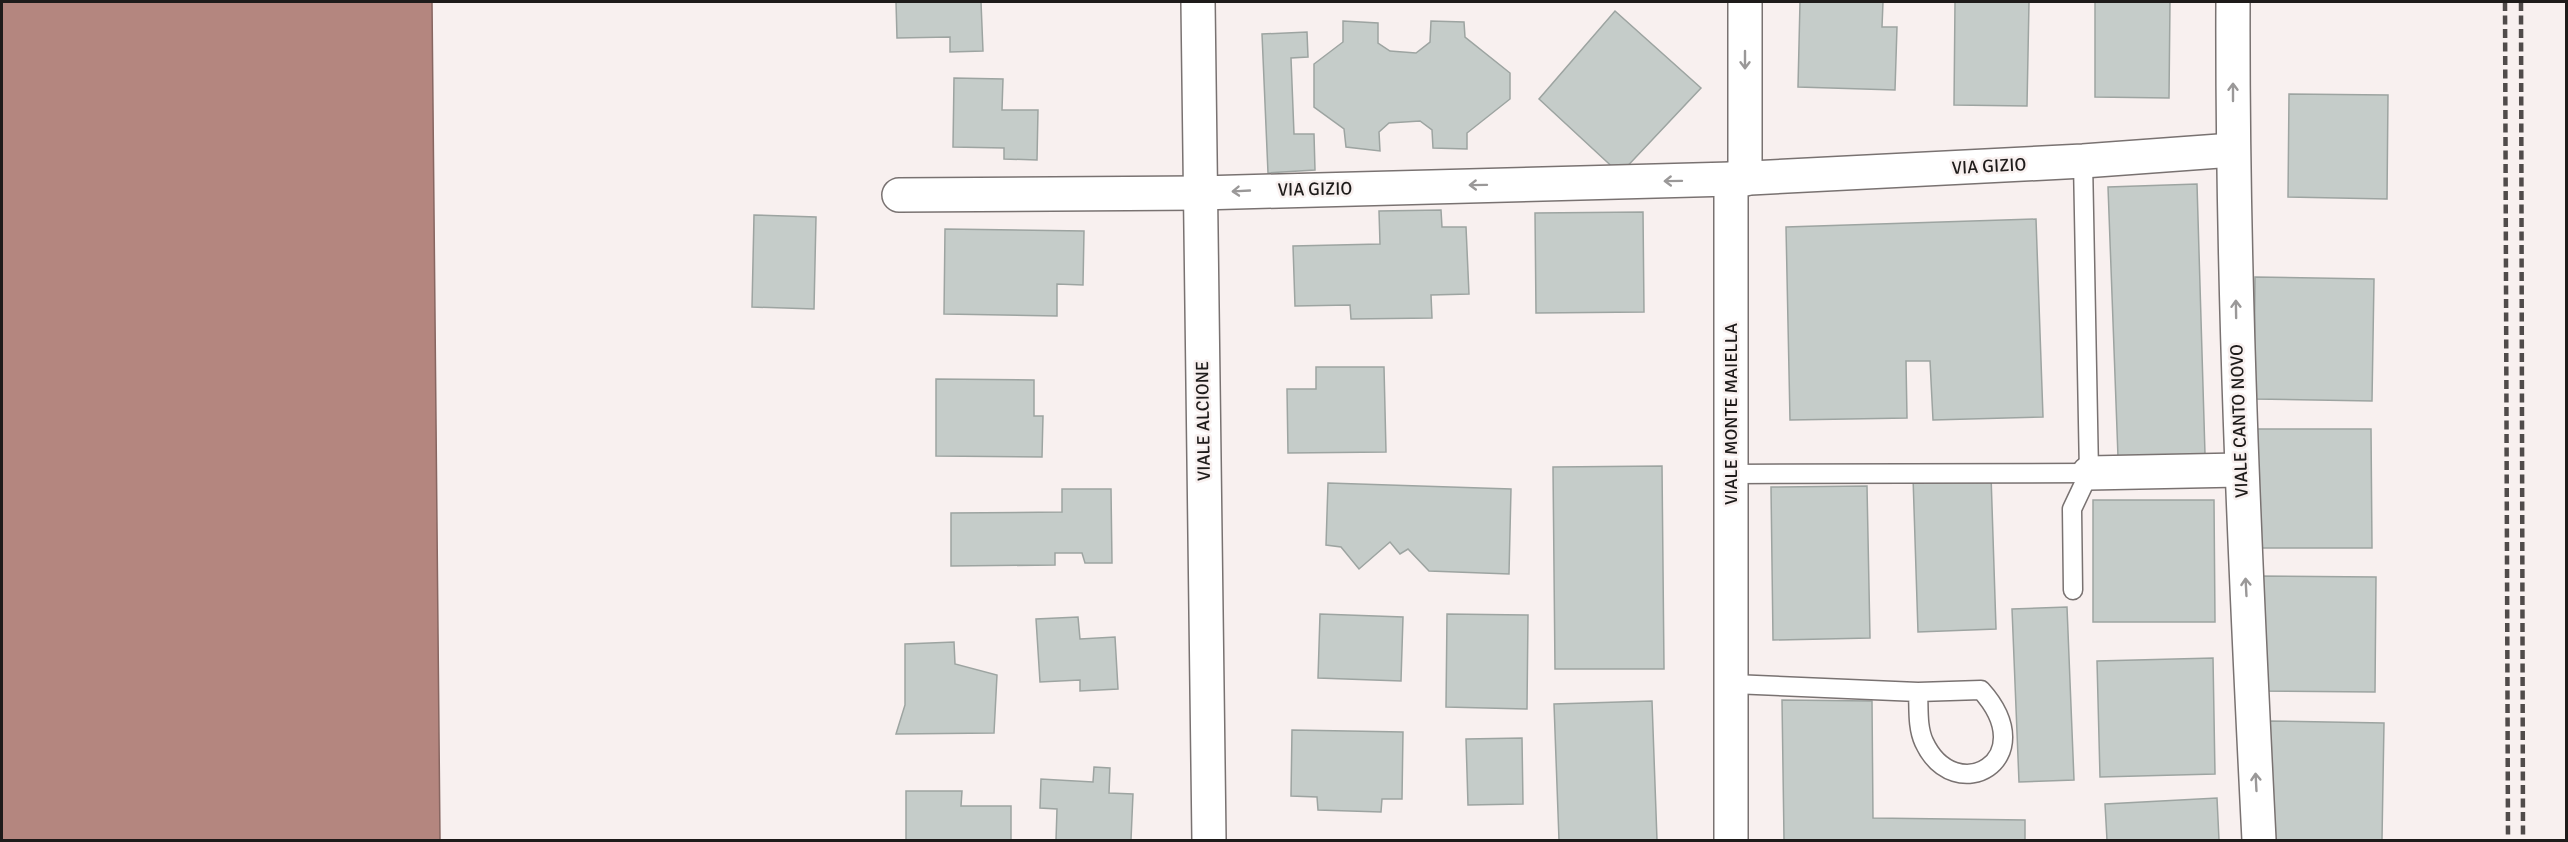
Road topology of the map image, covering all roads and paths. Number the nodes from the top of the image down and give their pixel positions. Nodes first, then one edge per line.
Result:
1 (1198, 2) edge
2 (1745, 2) edge
3 (2233, 2) edge
4 (2233, 150) junction
5 (2083, 161) junction
6 (1738, 179) junction
7 (1200, 193) junction
8 (899, 195) dead end
9 (2240, 470) junction
10 (2089, 473) junction
11 (1730, 474) junction
12 (2073, 590) dead end
13 (1733, 684) junction
14 (1918, 692) junction
15 (1209, 840) edge
16 (1731, 840) edge
17 (2259, 840) edge

1 - 7 street, VIALE ALCIONE
2 -> 6 street, VIALE MONTE MAIELLA
4 -> 3 street, VIALE CANTO NOVO
4 - 5 street, VIA GIZIO
9 -> 4 street, VIALE CANTO NOVO
5 - 6 street, VIA GIZIO
5 - 10 lane
6 -> 7 street, VIA GIZIO
6 - 11 street, VIALE MONTE MAIELLA
7 - 8 street, VIA GIZIO
7 - 15 street, VIALE ALCIONE
9 - 10 street
17 -> 9 street, VIALE CANTO NOVO
10 - 11 lane
10 - 12 lane
11 - 13 street, VIALE MONTE MAIELLA
13 - 14 lane
13 - 16 street, VIALE MONTE MAIELLA
14 - 14 lane

